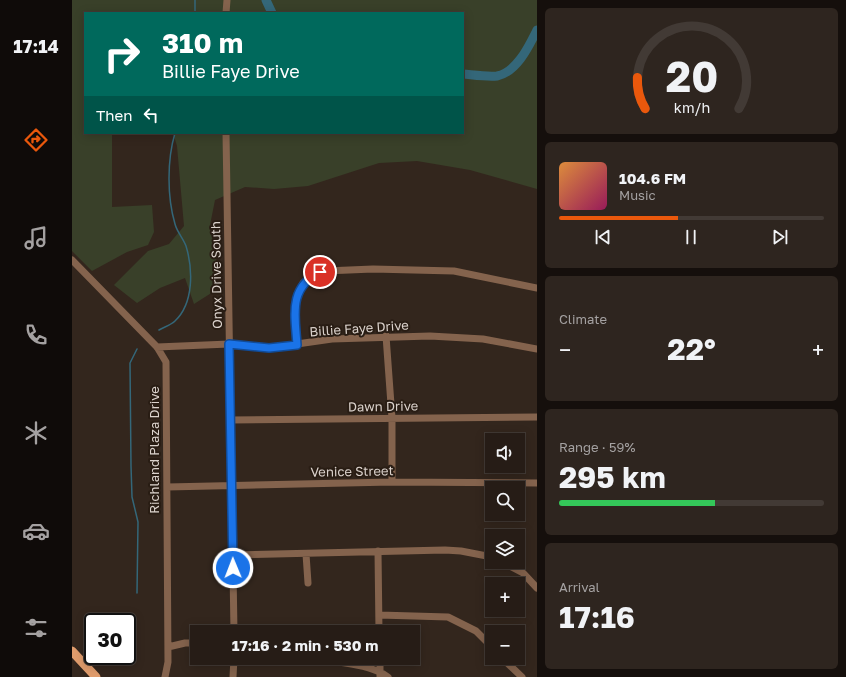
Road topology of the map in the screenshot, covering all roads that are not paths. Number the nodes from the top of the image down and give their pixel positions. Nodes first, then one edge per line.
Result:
1 (227, 0) edge
2 (226, 12) edge
3 (226, 134) edge
4 (72, 260) edge
5 (537, 288) edge
6 (386, 336) junction
7 (229, 344) junction
8 (297, 345) junction
9 (158, 347) junction
10 (537, 348) edge
11 (392, 418) junction
12 (537, 418) edge
13 (230, 420) junction
14 (392, 482) junction
15 (537, 482) edge
16 (233, 485) junction
17 (166, 487) junction
18 (378, 551) junction
19 (306, 554) junction
20 (233, 555) junction
21 (485, 556) edge
22 (515, 569) edge
23 (308, 583) dead end
24 (537, 588) edge
25 (379, 615) junction
26 (234, 625) edge
27 (380, 625) edge
28 (485, 640) edge
29 (190, 643) edge
30 (168, 647) junction
31 (72, 651) edge
32 (234, 665) edge
33 (343, 665) edge
34 (509, 665) edge
35 (380, 674) edge
36 (96, 677) edge
37 (165, 677) edge
38 (233, 677) edge
39 (388, 677) edge
40 (522, 677) edge

1 - 2 street
3 - 7 street, Onyx Drive South
4 - 9 street, Richland Plaza Drive
5 - 8 street
6 - 8 street, Billie Faye Drive
6 - 10 street, Billie Faye Drive
6 - 11 street
7 - 8 street, Billie Faye Drive
7 - 9 street, Billie Faye Drive
7 - 13 street, Onyx Drive South
9 - 17 street, Richland Plaza Drive
11 - 12 street, Dawn Drive
11 - 13 street, Dawn Drive
11 - 14 street
13 - 16 street, Onyx Drive South
14 - 15 street, Venice Street
14 - 16 street, Venice Street
16 - 17 street, Venice Street
16 - 20 street, Onyx Drive South
17 - 30 street, Richland Plaza Drive
18 - 19 street
18 - 21 street
18 - 25 street
19 - 20 street
19 - 23 street
20 - 26 street, Onyx Drive South
22 - 24 street
25 - 27 street
25 - 28 street
29 - 30 street
30 - 37 street, Richland Plaza Drive
31 - 36 main road
32 - 38 street
33 - 35 street
34 - 40 street
35 - 39 street

